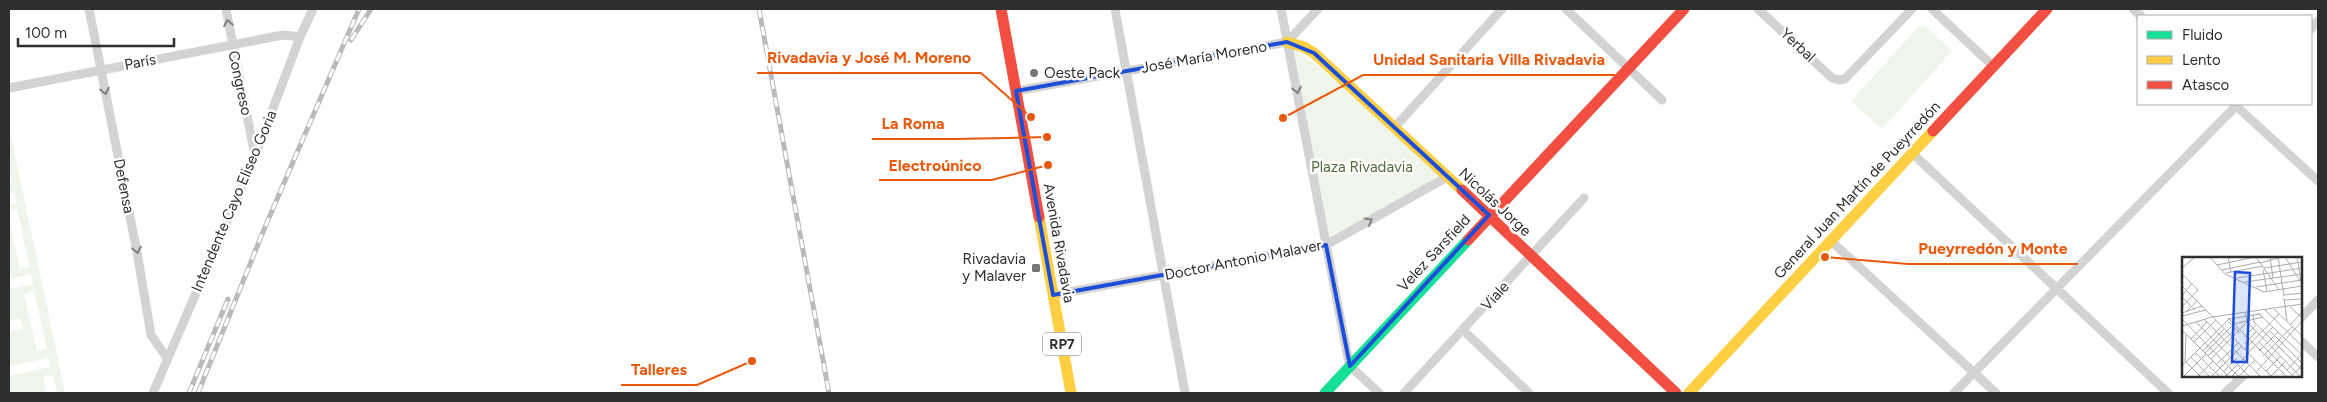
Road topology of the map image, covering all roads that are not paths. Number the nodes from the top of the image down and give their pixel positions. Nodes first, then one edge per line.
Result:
1 (89, 9) edge
2 (226, 9) edge
3 (314, 9) edge
4 (1002, 9) edge
5 (1116, 9) edge
6 (1281, 9) edge
7 (1318, 9) edge
8 (1502, 9) edge
9 (1566, 9) edge
10 (1684, 9) edge
11 (1758, 9) edge
12 (1912, 9) edge
13 (1932, 9) edge
14 (2048, 9) edge
15 (300, 37) junction
16 (1288, 42) junction
17 (232, 45) junction
18 (1993, 66) junction
19 (1628, 67) junction
20 (101, 70) junction
21 (1127, 71) junction
22 (9, 88) edge
23 (1016, 91) junction
24 (1662, 100) dead end
25 (2235, 105) edge
26 (2237, 105) edge
27 (1394, 128) junction
28 (1912, 153) junction
29 (255, 156) junction
30 (1447, 177) junction
31 (2318, 181) edge
32 (1584, 198) dead end
33 (1489, 215) junction
34 (1830, 240) junction
35 (1326, 244) junction
36 (1532, 256) junction
37 (1164, 274) junction
38 (2057, 288) junction
39 (1053, 295) junction
40 (2318, 300) edge
41 (2302, 317) edge
42 (1463, 330) junction
43 (2302, 342) edge
44 (2318, 357) edge
45 (167, 358) junction
46 (1350, 366) junction
47 (1973, 372) junction
48 (2242, 377) edge
49 (153, 393) edge
50 (1071, 393) edge
51 (1185, 393) edge
52 (1325, 393) edge
53 (1380, 393) edge
54 (1404, 393) edge
55 (1529, 393) edge
56 (1676, 393) edge
57 (1689, 393) edge
58 (1954, 393) edge
59 (1996, 393) edge
60 (2168, 393) edge
61 (2225, 393) edge

1 - 20 street, Defensa
17 -> 2 street, Congreso
3 - 15 street, Intendente Cayo Eliseo Goria
4 - 23 street, Avenida Rivadavia / RP7
5 - 21 street
6 - 16 street
7 - 16 street, José María Moreno
8 - 27 street
9 - 19 street
10 - 19 street, Velez Sarsfield
11 - 12 street, Yerbal
13 - 18 street
14 - 18 street, General Juan Martín de Pueyrredón
15 - 17 street, París
15 - 29 street, Intendente Cayo Eliseo Goria
16 - 21 street, José María Moreno
16 - 27 street, Nicolás Jorge
16 -> 35 street
17 - 20 street, París
17 - 29 street, Congreso
18 - 28 street, General Juan Martín de Pueyrredón
19 - 24 street
19 - 33 street, Velez Sarsfield
20 - 22 street, París
20 -> 45 street, Defensa
21 - 23 street, José María Moreno
21 - 37 street
23 - 39 street, Avenida Rivadavia / RP7
25 - 38 street
26 - 31 street
27 - 30 street, Nicolás Jorge
28 - 34 street, General Juan Martín de Pueyrredón
28 - 38 street
29 - 45 street, Intendente Cayo Eliseo Goria
30 - 33 street, Nicolás Jorge
35 -> 30 street, Doctor Antonio Malaver
32 - 36 street, Viale
33 - 36 street, Nicolás Jorge
33 - 46 street, Velez Sarsfield
34 - 47 street
34 - 57 street, General Juan Martín de Pueyrredón
35 - 37 street, Doctor Antonio Malaver
35 - 46 street
36 - 42 street, Viale
36 - 56 street, Nicolás Jorge
37 - 39 street, Doctor Antonio Malaver
37 - 51 street
38 - 47 street
38 - 60 street
39 - 50 street, Avenida Rivadavia / RP7
40 - 41 street
42 - 54 street, Viale
42 - 55 street
43 - 44 street
45 - 49 street, Intendente Cayo Eliseo Goria
46 - 52 street, Velez Sarsfield
46 - 53 street
47 - 58 street
47 - 59 street
48 - 61 street

